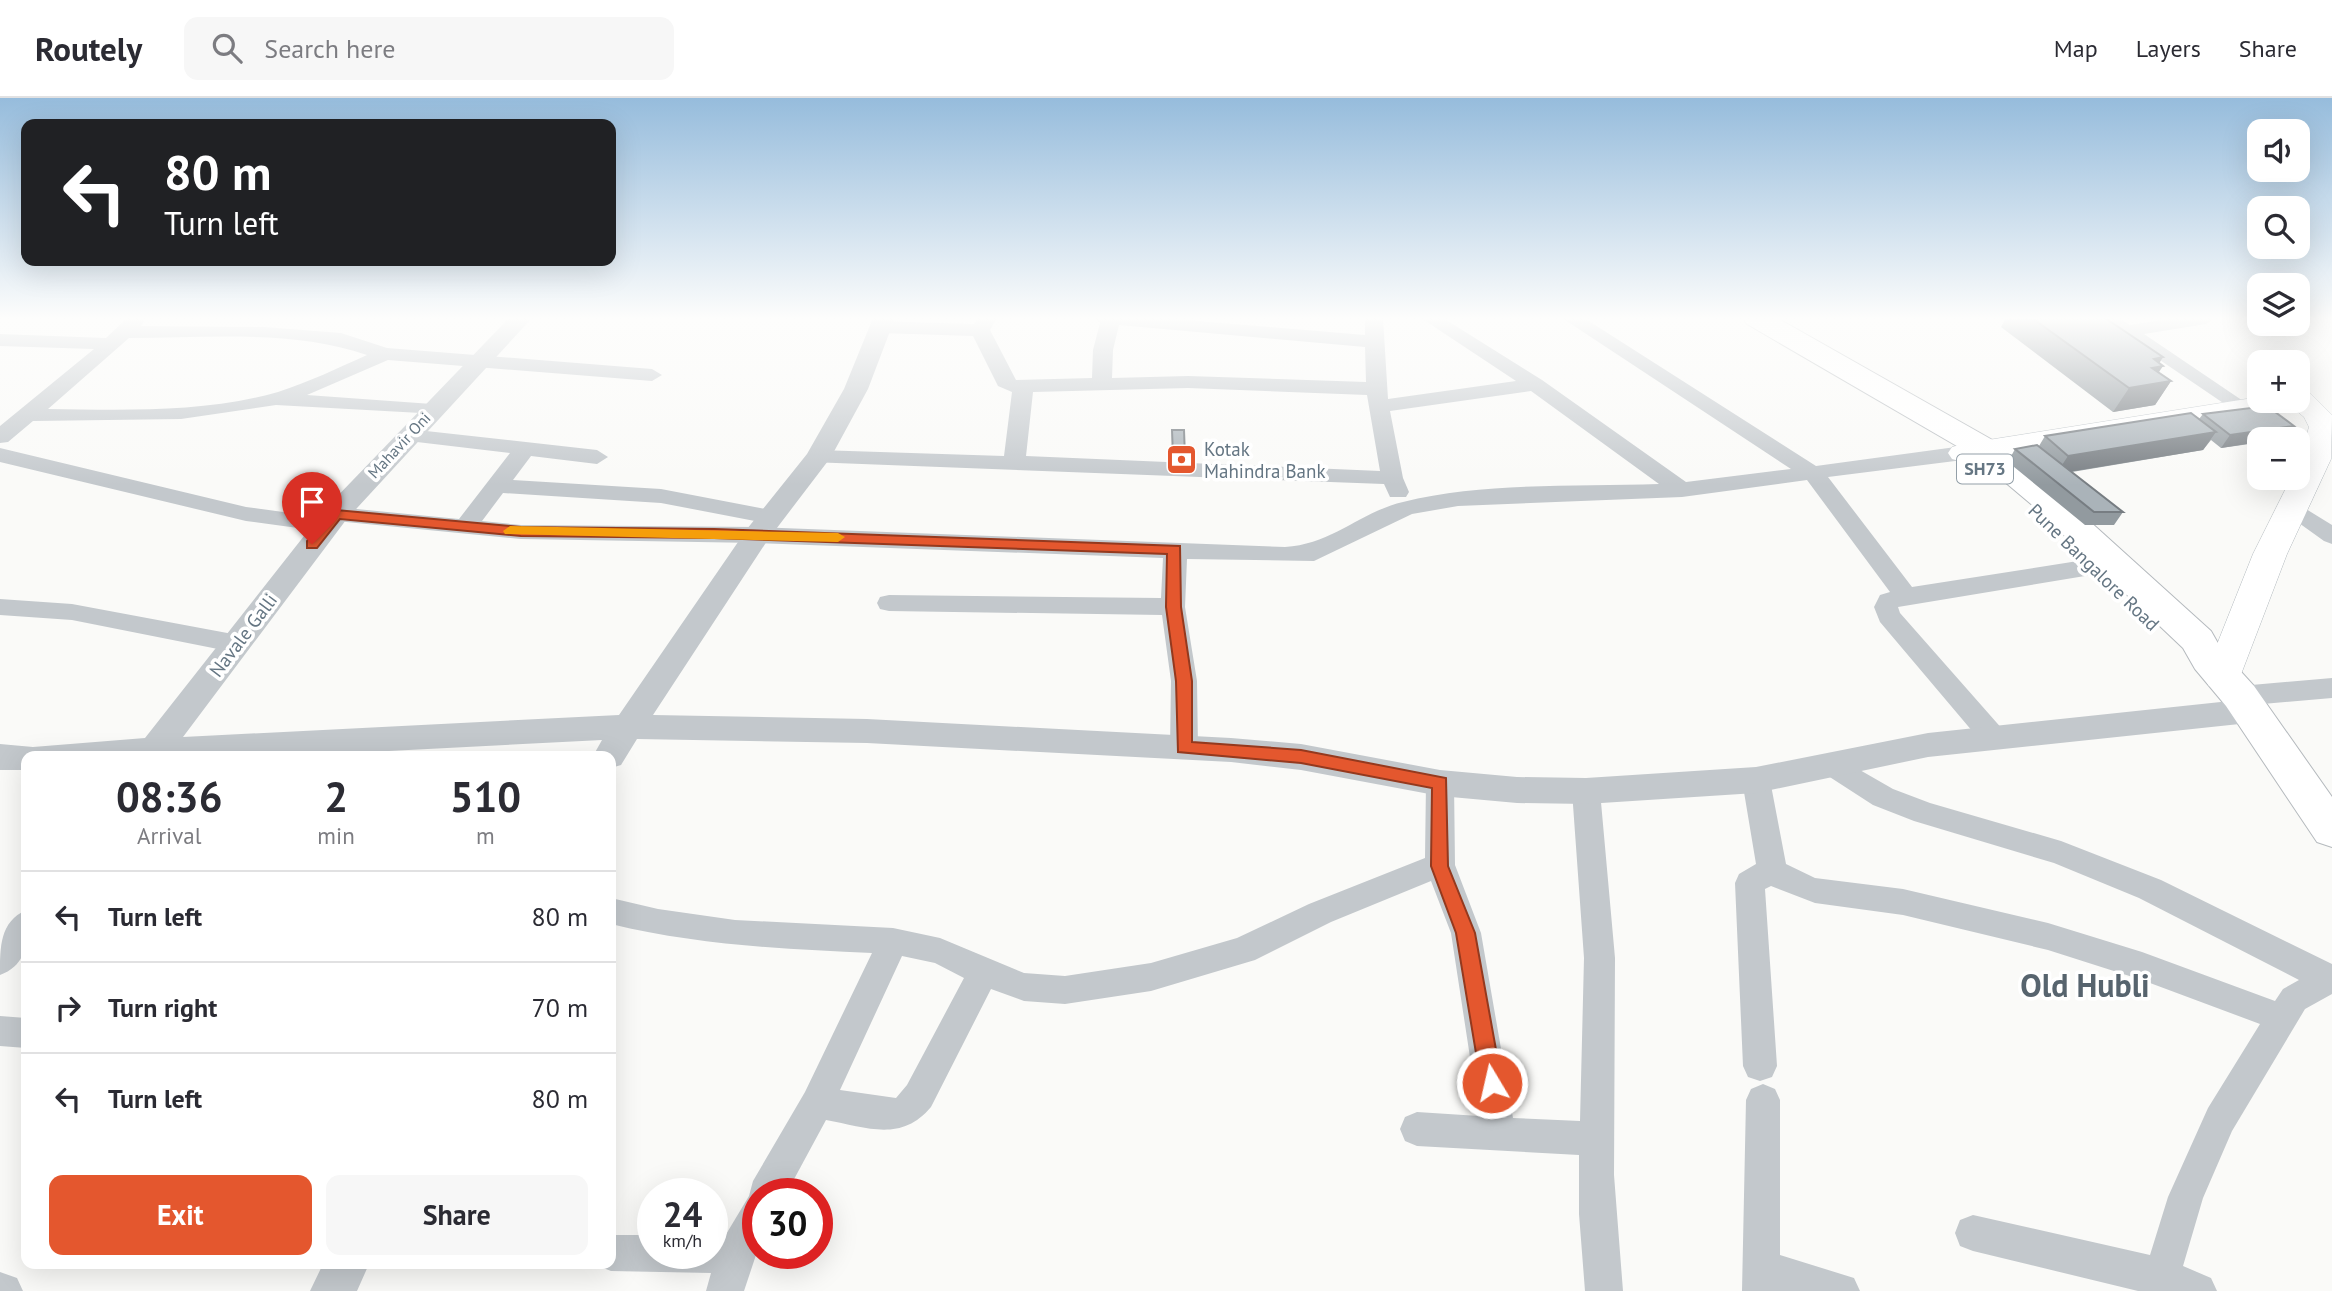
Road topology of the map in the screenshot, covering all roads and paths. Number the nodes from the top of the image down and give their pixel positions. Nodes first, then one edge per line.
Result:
1 (76, 374) edge
2 (336, 374) edge
3 (466, 374) edge
4 (647, 374) edge
5 (652, 374) dead end
6 (862, 374) edge
7 (1002, 374) edge
8 (1102, 374) edge
9 (1377, 374) edge
10 (1519, 374) edge
11 (1659, 374) edge
12 (1835, 374) edge
13 (2191, 374) edge
14 (1102, 382) junction
15 (1535, 384) junction
16 (1023, 388) junction
17 (1378, 398) junction
18 (272, 399) junction
19 (2310, 405) edge
20 (2247, 406) edge
21 (2242, 407) junction
22 (432, 410) junction
23 (30, 415) junction
24 (408, 435) junction
25 (1, 440) edge
26 (524, 449) junction
27 (1974, 451) junction
28 (597, 457) dead end
29 (818, 457) junction
30 (1014, 462) junction
31 (1814, 474) junction
32 (1392, 478) junction
33 (496, 486) junction
34 (1682, 490) junction
35 (1406, 508) junction
36 (2293, 508) junction
37 (332, 520) junction
38 (764, 526) junction
39 (465, 527) junction
40 (2332, 536) edge
41 (1175, 550) junction
42 (2097, 566) junction
43 (1906, 596) junction
44 (889, 603) dead end
45 (0, 607) edge
46 (1174, 607) junction
47 (238, 644) junction
48 (2230, 686) junction
49 (2332, 688) edge
50 (628, 727) junction
51 (1994, 738) junction
52 (1184, 748) junction
53 (154, 751) edge
54 (205, 751) edge
55 (612, 751) edge
56 (0, 757) edge
57 (21, 757) edge
58 (1832, 765) junction
59 (1756, 780) junction
60 (1440, 783) junction
61 (1586, 791) junction
62 (2332, 830) edge
63 (1440, 866) junction
64 (1772, 870) junction
65 (616, 912) edge
66 (21, 932) edge
67 (893, 941) junction
68 (0, 959) edge
69 (983, 972) junction
70 (2330, 979) edge
71 (2283, 1018) junction
72 (0, 1031) edge
73 (21, 1033) edge
74 (1761, 1083) joint
75 (817, 1103) junction
76 (1417, 1129) dead end
77 (1499, 1134) junction
78 (1596, 1139) junction
79 (775, 1178) edge
80 (1973, 1233) dead end
81 (742, 1241) edge
82 (616, 1253) edge
83 (735, 1255) junction
84 (344, 1269) edge
85 (1761, 1280) edge
86 (2160, 1284) edge
87 (333, 1291) edge
88 (725, 1291) edge
89 (1604, 1291) edge
90 (1840, 1291) edge
91 (2199, 1291) edge

1 - 23 street
2 - 18 street
3 - 22 street, Mahavir Oni
4 - 5 street
6 - 29 street
7 - 16 street
8 - 14 street
9 - 17 street
10 - 15 street
11 - 31 street
12 - 27 main road, Pune Bangalore Road / SH73
13 - 21 street
14 - 16 street
14 - 17 street
15 - 17 street
15 - 34 street
16 - 30 street
17 - 32 street
18 - 22 street
18 - 23 street
19 - 36 main road
20 - 21 main road
21 - 27 main road
22 - 24 street, Mahavir Oni
23 - 25 street
24 - 26 street
24 - 37 street, Mahavir Oni
25 - 37 street
26 - 28 street
26 - 33 street
27 - 31 street
27 - 42 main road, Pune Bangalore Road / SH73
27 - 48 main road, Pune Bangalore Road / SH73
29 - 30 street
29 - 38 street
30 - 32 street
31 - 34 street
31 - 43 street
32 - 35 street
33 - 38 street
33 - 39 street
34 - 35 street
35 - 41 street
36 - 40 street
36 - 48 main road
37 - 39 street
37 - 47 street, Navale Galli
38 - 39 street
38 - 41 street
38 - 50 street
41 - 46 street
42 - 43 street
42 - 48 main road, Pune Bangalore Road / SH73
43 - 51 street
44 - 46 street
45 - 47 street
46 - 52 street
47 - 53 street, Navale Galli
48 - 49 street
48 - 51 street
48 - 62 main road, Pune Bangalore Road / SH73
50 - 52 street
50 - 54 street
50 - 55 street
51 - 58 street
52 - 60 street
56 - 57 street
58 - 59 street
58 - 70 street
59 - 61 street
59 - 64 street
60 - 61 street
60 - 63 street
61 - 78 street
63 - 69 street
63 - 77 street
64 - 71 street
64 - 74 street
65 - 67 street
66 - 68 street
67 - 69 street
67 - 75 street
69 - 75 street
70 - 71 street
71 - 86 street
72 - 73 street
74 - 85 street
75 - 79 street
76 - 77 street
77 - 78 street
78 - 89 street
80 - 86 street
81 - 83 street
82 - 83 street
83 - 88 street
84 - 87 street
85 - 90 street
86 - 91 street

